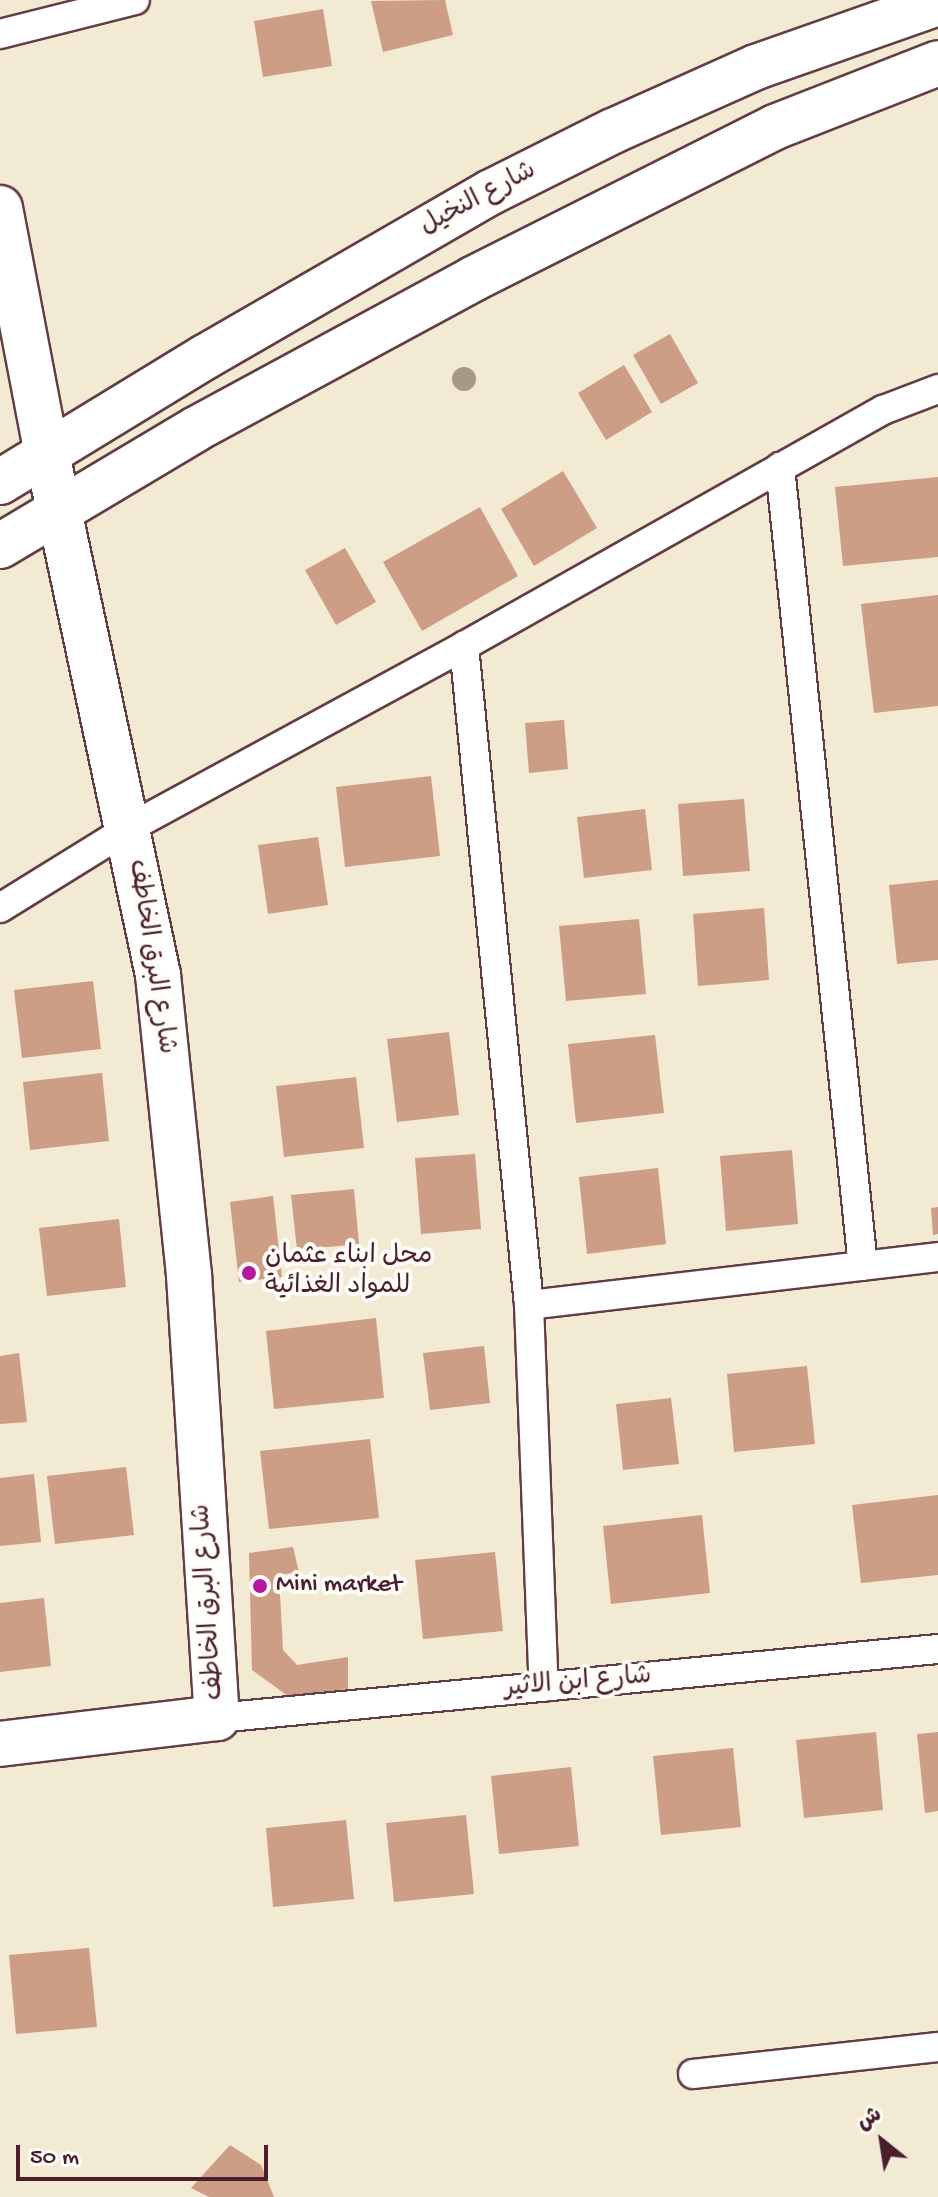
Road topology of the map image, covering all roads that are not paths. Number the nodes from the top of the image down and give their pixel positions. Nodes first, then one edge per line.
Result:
1 (135, 0) edge
2 (938, 3) edge
3 (0, 34) edge
4 (938, 63) edge
5 (0, 208) edge
6 (938, 389) edge
7 (47, 454) junction
8 (780, 467) junction
9 (0, 482) edge
10 (60, 511) junction
11 (0, 546) edge
12 (464, 646) junction
13 (129, 828) junction
14 (0, 908) edge
15 (938, 1257) edge
16 (863, 1266) junction
17 (529, 1305) junction
18 (938, 1649) edge
19 (544, 1687) junction
20 (217, 1718) junction
21 (0, 1744) edge
22 (938, 2047) edge
23 (693, 2074) dead end

1 - 3 street
2 - 7 main road, شارع النخيل
4 - 10 main road
5 - 7 main road, شارع البرق الخاطف
6 - 8 street
7 - 9 main road, شارع النخيل
7 - 10 main road, شارع البرق الخاطف
8 - 12 street
8 - 16 street
10 - 11 main road
10 - 13 main road, شارع البرق الخاطف
12 - 13 street
12 - 17 street
13 - 14 street
13 - 20 main road, شارع البرق الخاطف
15 - 16 street
16 - 17 street
17 - 19 street
18 - 19 street, شارع ابن الاثير
19 - 20 street, شارع ابن الاثير
20 - 21 main road
22 - 23 street

